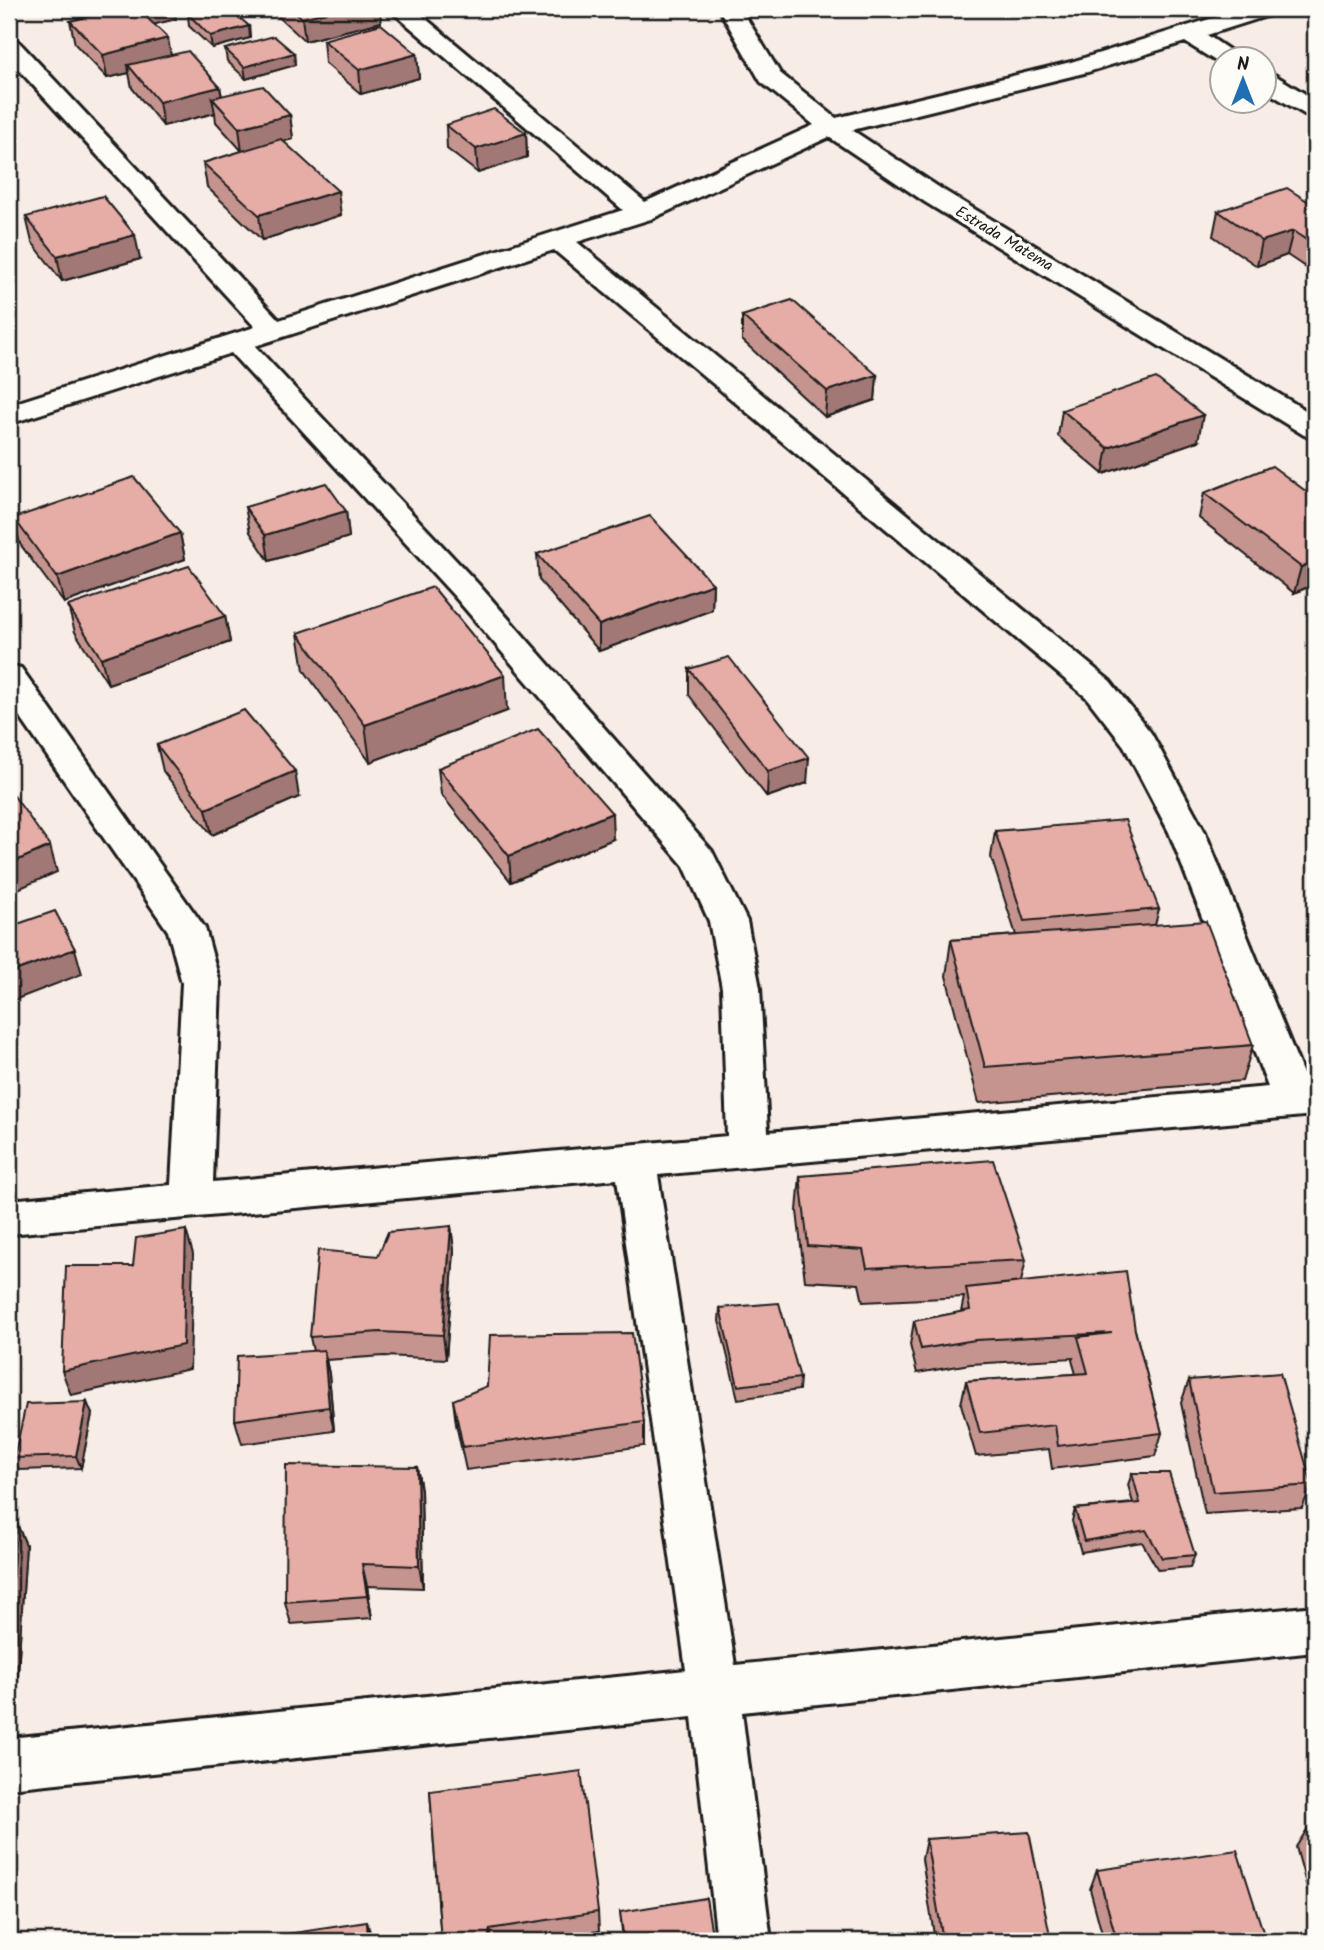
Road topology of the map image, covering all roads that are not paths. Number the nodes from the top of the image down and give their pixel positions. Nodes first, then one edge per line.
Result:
1 (400, 9) edge
2 (730, 9) edge
3 (1265, 9) edge
4 (1188, 33) junction
5 (9, 45) edge
6 (1209, 46) edge
7 (1278, 87) edge
8 (1315, 110) edge
9 (831, 127) junction
10 (642, 213) junction
11 (558, 240) junction
12 (272, 329) junction
13 (236, 342) junction
14 (9, 415) edge
15 (1315, 429) edge
16 (9, 676) edge
17 (1304, 1100) edge
18 (748, 1148) junction
19 (635, 1158) junction
20 (191, 1200) junction
21 (9, 1217) edge
22 (1315, 1629) edge
23 (714, 1691) junction
24 (9, 1763) edge
25 (744, 1941) edge

1 - 10 street
2 - 9 street, Estrada Matema
3 - 4 street
4 - 6 street
4 - 9 street
5 - 12 street
7 - 8 street
9 - 10 street
9 - 15 street, Estrada Matema
10 - 11 street
11 - 12 street
11 - 17 street
12 - 13 street
13 - 14 street
13 - 18 street
16 - 20 street
17 - 18 street
18 - 19 street
19 - 20 street
19 - 23 street
20 - 21 street
22 - 23 street
23 - 24 street
23 - 25 street

